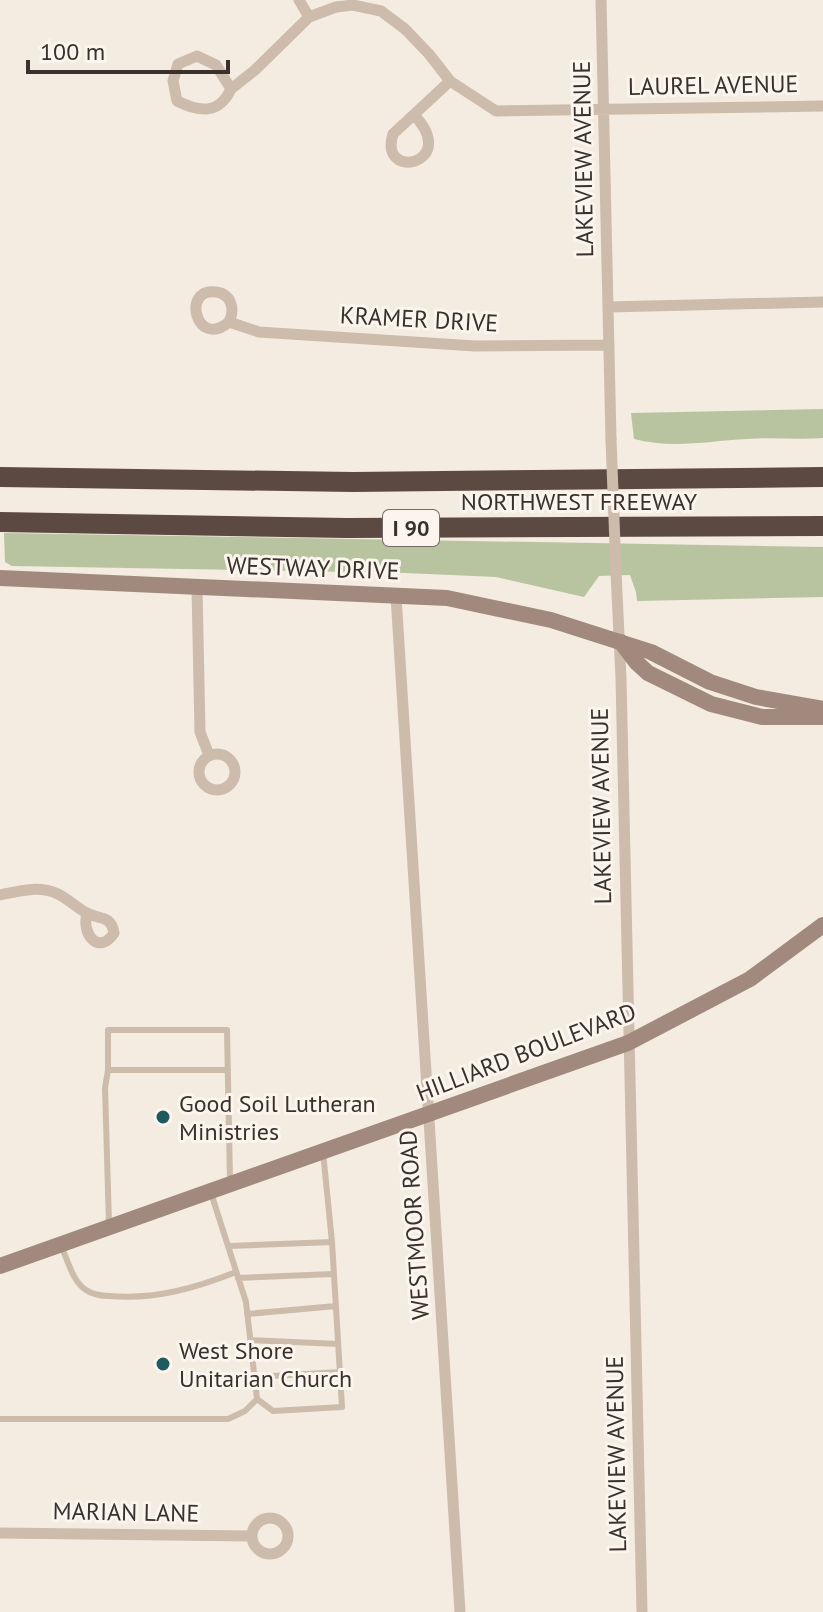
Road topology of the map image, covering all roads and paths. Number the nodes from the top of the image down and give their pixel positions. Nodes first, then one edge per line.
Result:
1 (299, 0) edge
2 (601, 0) edge
3 (309, 17) junction
4 (450, 81) junction
5 (231, 89) junction
6 (823, 106) edge
7 (604, 109) junction
8 (414, 115) dead end
9 (823, 302) edge
10 (608, 307) junction
11 (229, 322) dead end
12 (609, 345) junction
13 (0, 477) edge
14 (823, 477) edge
15 (0, 522) edge
16 (823, 526) edge
17 (0, 578) edge
18 (197, 588) junction
19 (396, 596) junction
20 (620, 641) junction
21 (823, 709) edge
22 (823, 717) edge
23 (209, 755) dead end
24 (0, 895) edge
25 (87, 914) dead end
26 (823, 925) edge
27 (628, 1043) junction
28 (108, 1070) junction
29 (228, 1070) junction
30 (429, 1115) junction
31 (323, 1152) junction
32 (230, 1185) junction
33 (210, 1192) junction
34 (110, 1227) junction
35 (332, 1242) junction
36 (61, 1244) junction
37 (228, 1246) junction
38 (0, 1266) edge
39 (333, 1274) junction
40 (237, 1275) junction
41 (336, 1306) junction
42 (247, 1314) junction
43 (250, 1340) junction
44 (338, 1344) junction
45 (340, 1372) junction
46 (255, 1377) junction
47 (257, 1399) junction
48 (0, 1419) edge
49 (0, 1533) edge
50 (251, 1536) dead end
51 (460, 1612) edge
52 (642, 1612) edge

1 - 3 street
2 - 7 street, LAKEVIEW AVENUE
3 - 4 street, LAUREL AVENUE
3 - 5 street
4 - 7 street, LAUREL AVENUE
4 - 8 street
5 - 5 street
6 - 7 street, LAUREL AVENUE
7 - 10 street, LAKEVIEW AVENUE
9 - 10 street
10 - 12 street, LAKEVIEW AVENUE
11 - 12 street, KRAMER DRIVE
12 - 20 street, LAKEVIEW AVENUE, bridge
13 - 14 highway, NORTHWEST FREEWAY / I 90
15 - 16 highway, NORTHWEST FREEWAY / I 90
17 - 18 main road, WESTWAY DRIVE
18 - 19 main road, WESTWAY DRIVE
18 - 23 street
19 - 20 main road, WESTWAY DRIVE
19 - 30 street, WESTMOOR ROAD
20 - 21 main road, WESTWAY DRIVE
20 - 22 main road
20 - 27 street, LAKEVIEW AVENUE
24 - 25 street
26 - 27 main road, HILLIARD BOULEVARD
27 - 30 main road, HILLIARD BOULEVARD
27 - 52 street, LAKEVIEW AVENUE
28 - 29 lane
28 - 29 lane
28 - 34 lane
29 - 32 lane
30 - 31 main road, HILLIARD BOULEVARD
30 - 51 street, WESTMOOR ROAD
31 - 32 main road, HILLIARD BOULEVARD
31 - 35 lane
32 - 33 main road, HILLIARD BOULEVARD
33 - 34 main road, HILLIARD BOULEVARD
33 - 37 lane
34 - 36 main road, HILLIARD BOULEVARD
35 - 37 lane
35 - 39 lane
36 - 38 main road, HILLIARD BOULEVARD
36 - 40 lane
37 - 40 lane
39 - 40 lane
39 - 41 lane
40 - 42 lane
41 - 42 lane
41 - 44 lane
42 - 43 lane
43 - 44 lane
43 - 46 lane
44 - 45 lane
45 - 46 lane
45 - 47 lane
46 - 47 lane
47 - 48 lane
49 - 50 street, MARIAN LANE

